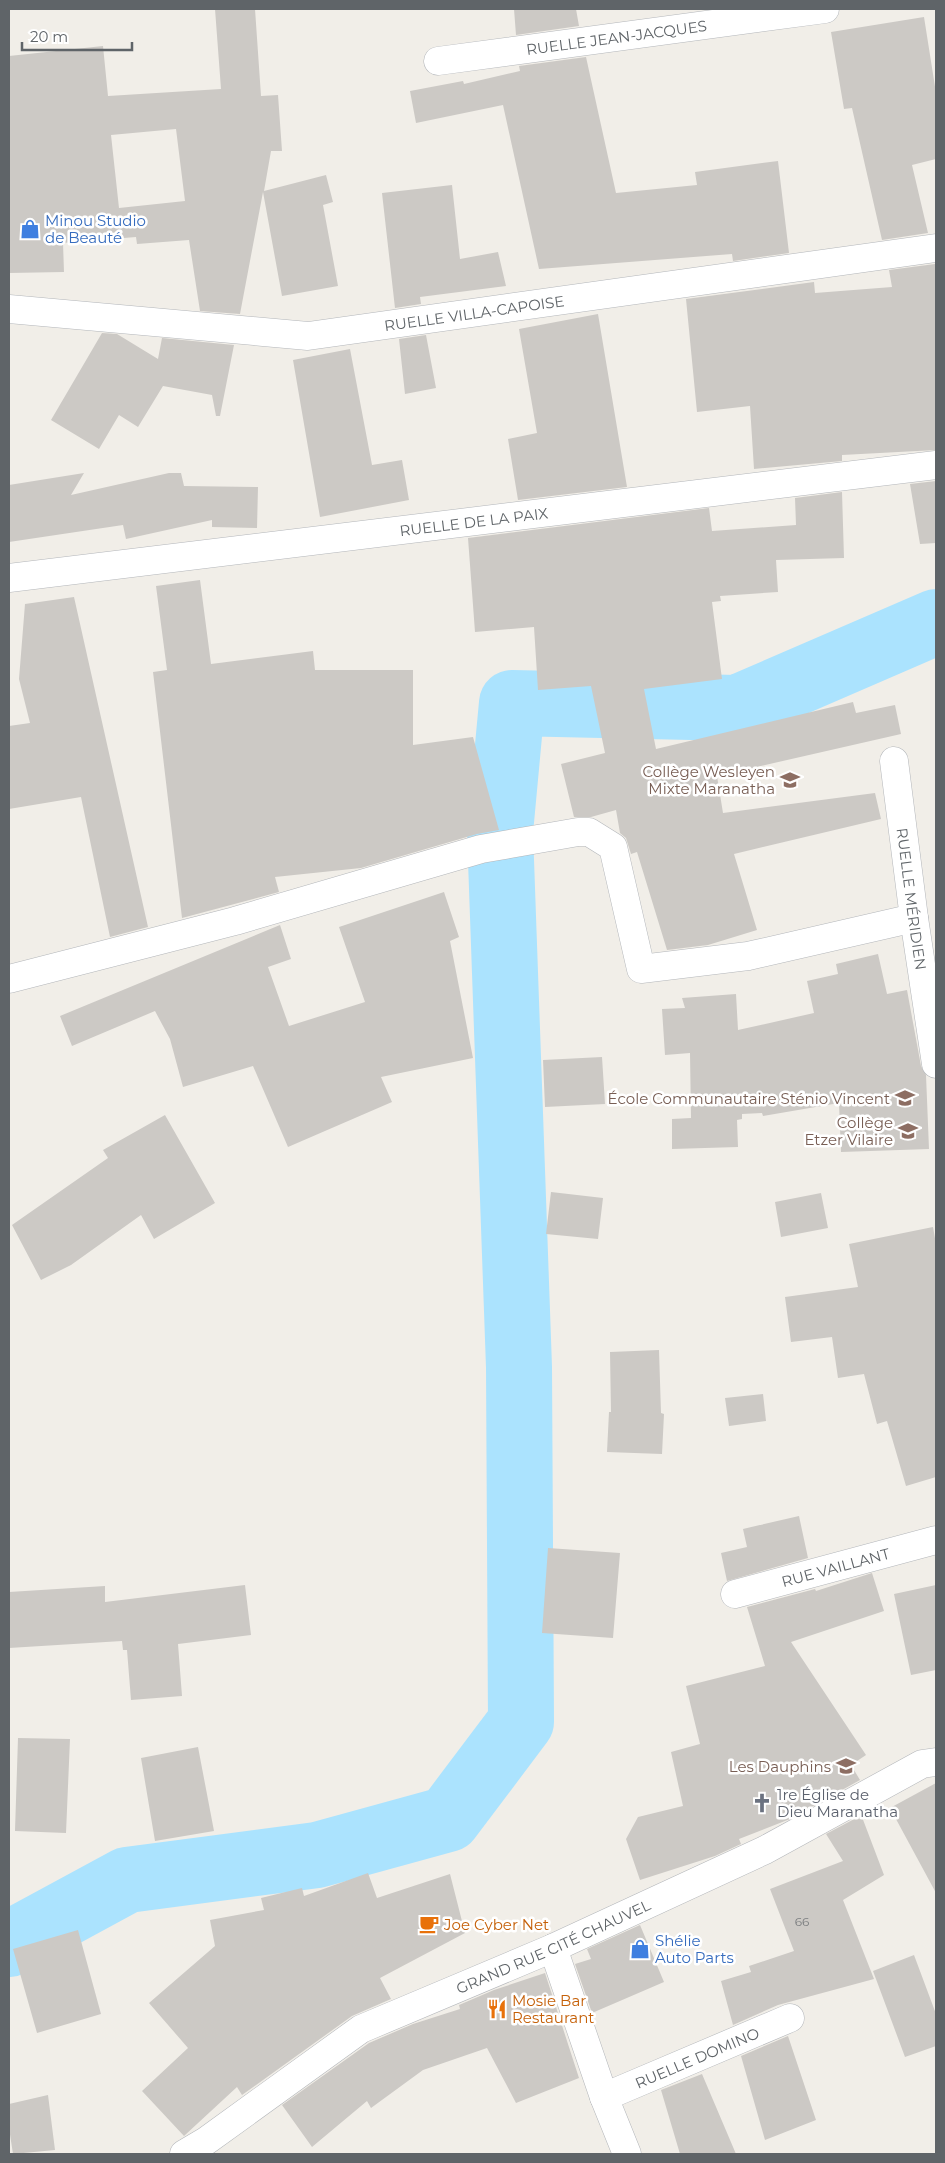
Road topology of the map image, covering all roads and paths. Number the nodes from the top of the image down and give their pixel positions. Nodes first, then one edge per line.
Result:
1 (825, 9) edge
2 (438, 61) dead end
3 (936, 248) edge
4 (9, 309) edge
5 (936, 465) edge
6 (9, 578) edge
7 (894, 761) dead end
8 (914, 918) junction
9 (9, 979) edge
10 (936, 1064) edge
11 (936, 1540) edge
12 (735, 1594) dead end
13 (936, 1762) edge
14 (553, 1948) junction
15 (790, 2018) dead end
16 (604, 2097) junction
17 (184, 2154) edge
18 (627, 2154) edge

1 - 2 street, RUELLE JEAN-JACQUES
3 - 4 street, RUELLE VILLA-CAPOISE
5 - 6 street, RUELLE DE LA PAIX
7 - 8 street, RUELLE MÉRIDIEN
8 - 9 street
8 - 10 street, RUELLE MÉRIDIEN
11 - 12 street, RUE VAILLANT
13 - 14 street, GRAND RUE CITÉ CHAUVEL
14 - 16 street
14 - 17 street, GRAND RUE CITÉ CHAUVEL
15 - 16 street, RUELLE DOMINO
16 - 18 street

